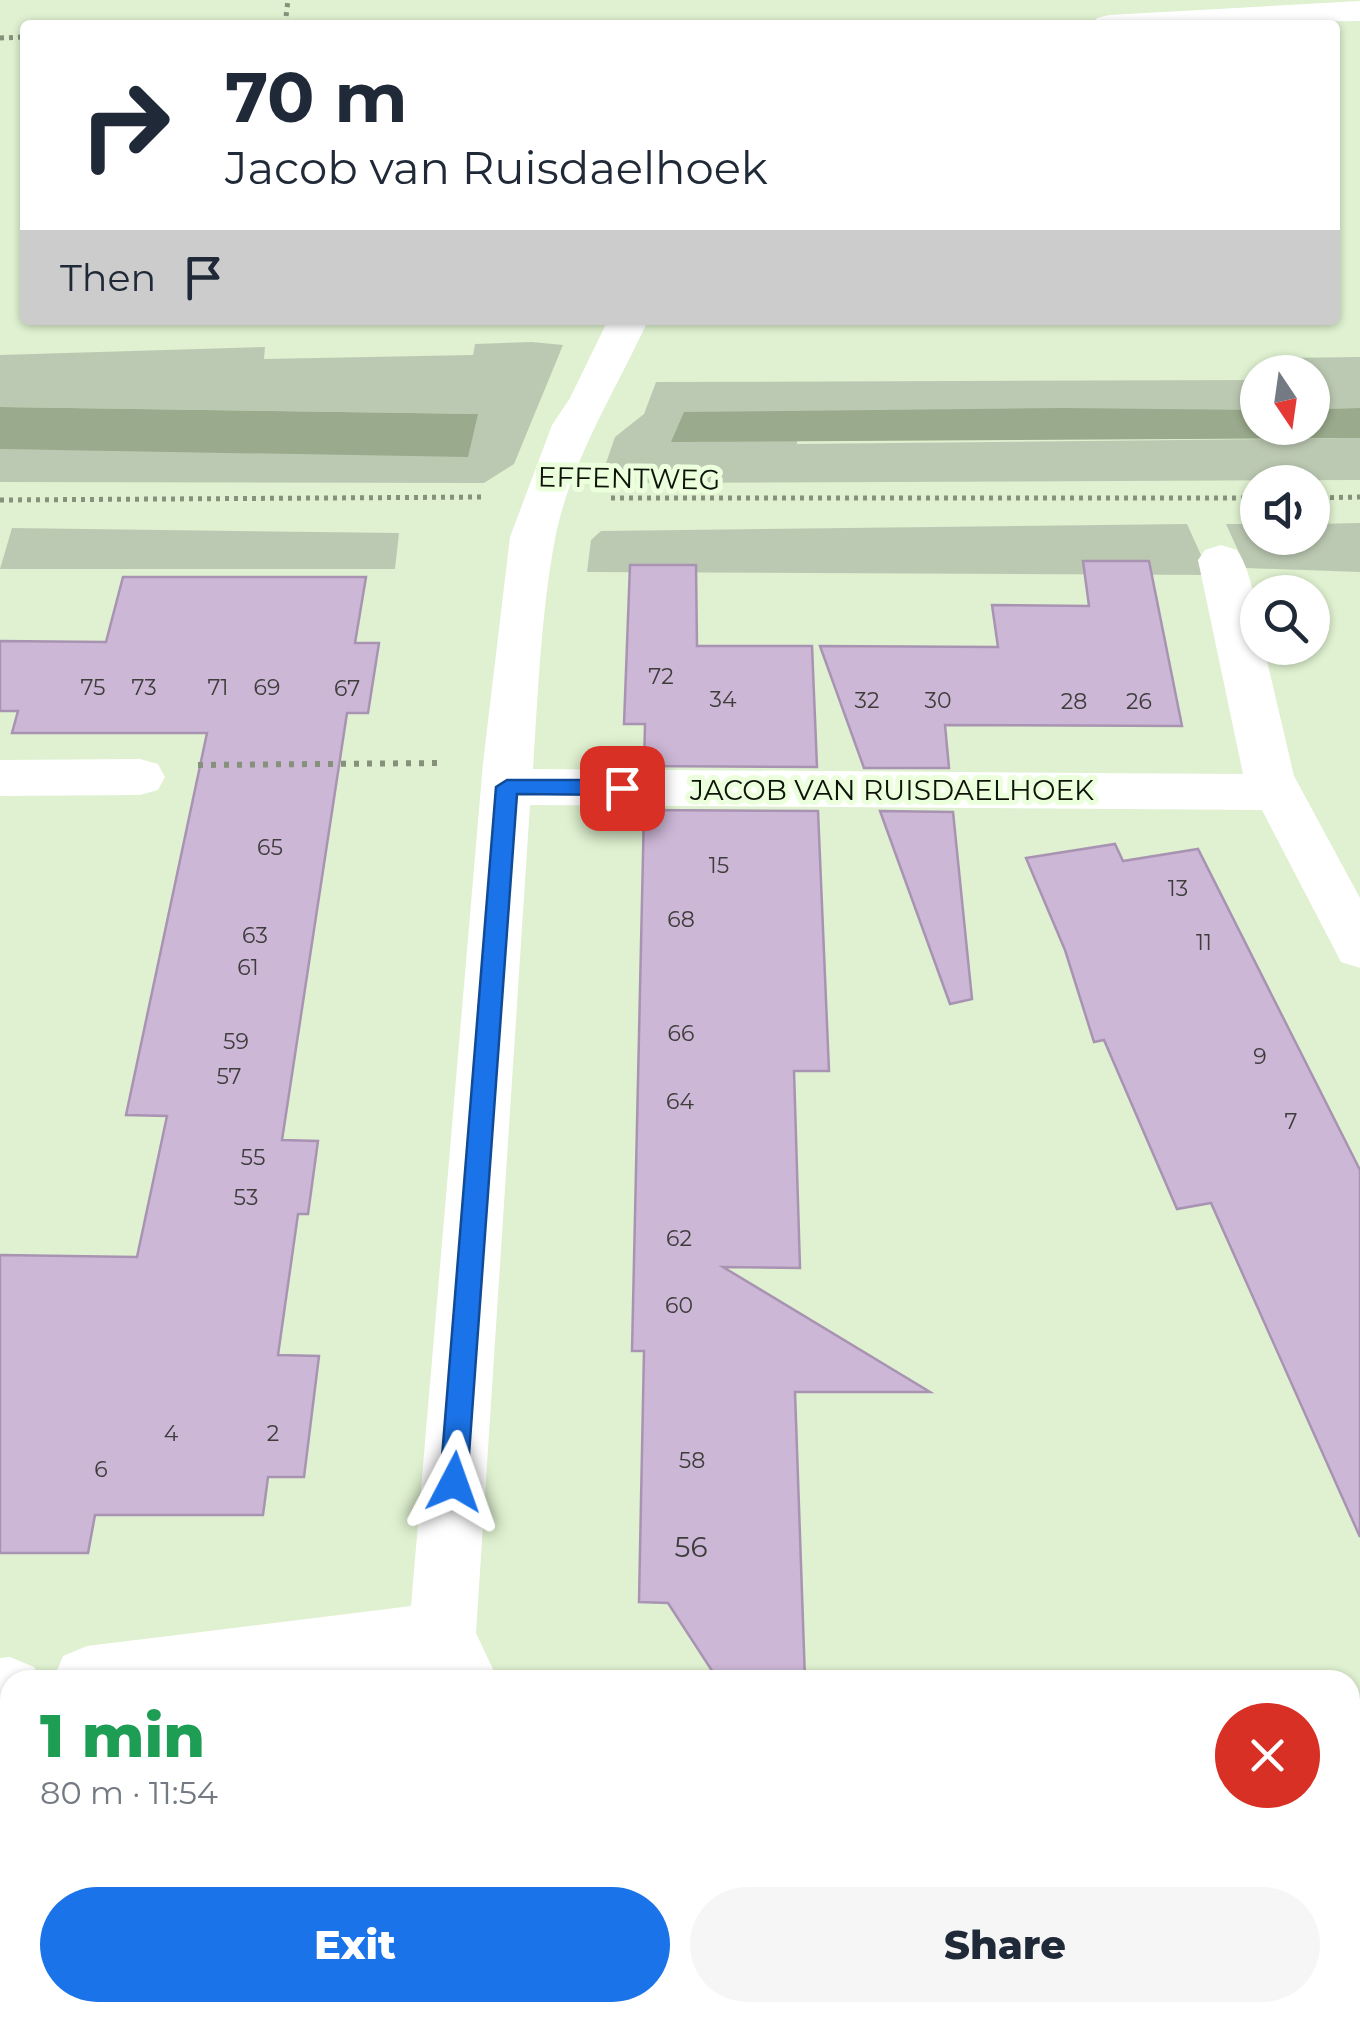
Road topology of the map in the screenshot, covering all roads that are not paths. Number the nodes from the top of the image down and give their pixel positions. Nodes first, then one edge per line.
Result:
1 (1280, 7) edge
2 (1360, 12) edge
3 (1156, 20) edge
4 (626, 325) edge
5 (1222, 560) dead end
6 (508, 775) junction
7 (140, 777) road end
8 (0, 778) edge
9 (1277, 792) junction
10 (1360, 948) edge
11 (453, 1658) edge
12 (158, 1670) edge

1 - 2 street
1 - 3 street
4 - 6 street
5 - 9 street
6 - 9 street, JACOB VAN RUISDAELHOEK
6 - 11 street
7 - 8 street
9 - 10 street
11 - 12 street

